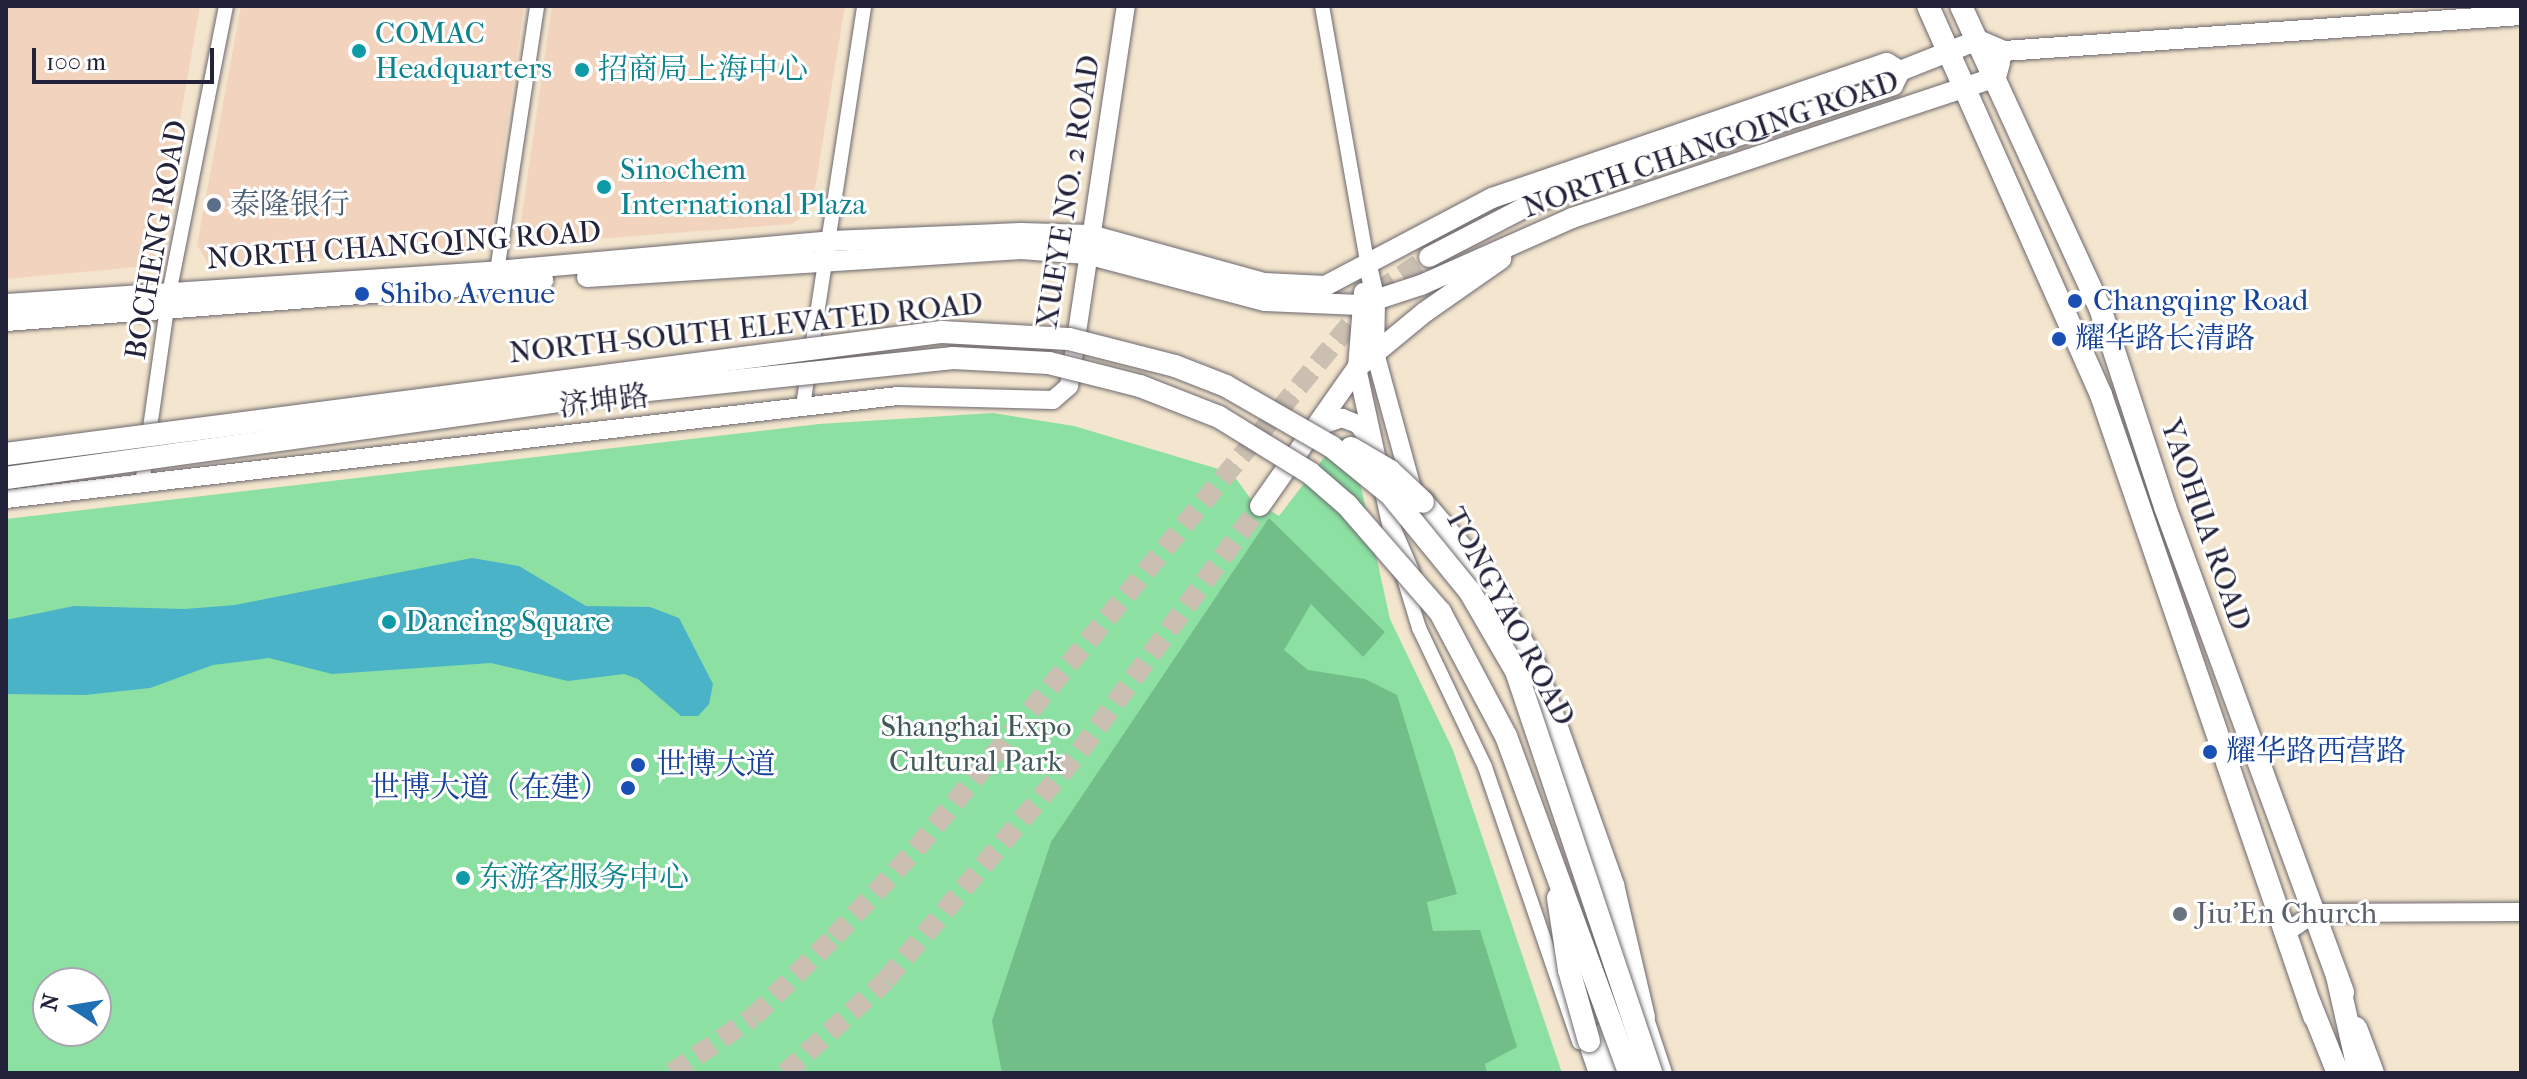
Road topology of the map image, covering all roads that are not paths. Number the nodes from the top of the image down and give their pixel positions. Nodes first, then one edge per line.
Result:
1 (226, 6) edge
2 (537, 6) edge
3 (864, 6) edge
4 (1126, 6) edge
5 (1322, 6) edge
6 (1928, 6) edge
7 (1961, 6) edge
8 (2476, 11) edge
9 (2521, 15) edge
10 (1978, 40) junction
11 (2004, 51) junction
12 (1949, 52) junction
13 (1900, 71) junction
14 (1996, 77) junction
15 (1965, 88) junction
16 (1531, 239) junction
17 (1089, 245) junction
18 (830, 250) junction
19 (1429, 257) tunnel mouth
20 (1368, 266) junction
21 (496, 279) junction
22 (169, 303) junction
23 (1368, 303) junction
24 (6, 304) edge
25 (6, 321) edge
26 (1375, 353) junction
27 (1357, 368) junction
28 (1069, 386) joint
29 (803, 406) junction
30 (1290, 421) junction
31 (1317, 427) junction
32 (1371, 444) junction
33 (6, 454) edge
34 (6, 478) edge
35 (142, 484) junction
36 (6, 499) edge
37 (1260, 506) tunnel mouth
38 (1392, 529) junction
39 (1549, 841) junction
40 (2521, 912) edge
41 (2315, 913) junction
42 (2285, 933) junction
43 (2337, 976) junction
44 (2309, 1001) junction
45 (1644, 1017) junction
46 (1590, 1073) edge
47 (1600, 1073) edge
48 (1617, 1073) edge
49 (1629, 1073) edge
50 (1651, 1073) edge
51 (1663, 1073) edge
52 (2332, 1073) edge
53 (2338, 1073) edge
54 (2359, 1073) edge
55 (2373, 1073) edge

1 - 22 street, BOCHENG ROAD
2 - 21 street
3 - 18 street
4 - 17 street, XUEYE NO. 2 ROAD
5 - 20 street
6 - 12 main road, YAOHUA ROAD
7 - 10 main road, YAOHUA ROAD
8 - 9 main road
8 - 11 main road
10 - 11 main road
10 - 12 main road
10 - 14 main road, YAOHUA ROAD
11 - 14 main road
12 - 13 main road, NORTH CHANGQING ROAD
12 - 15 main road, YAOHUA ROAD
13 - 19 main road
13 - 20 main road, NORTH CHANGQING ROAD
14 - 15 main road
14 - 41 main road, YAOHUA ROAD
15 - 16 main road, NORTH CHANGQING ROAD
15 - 42 main road, YAOHUA ROAD
16 - 23 main road, NORTH CHANGQING ROAD
16 - 26 main road
17 - 18 main road, NORTH CHANGQING ROAD
17 - 20 main road, NORTH CHANGQING ROAD
17 - 23 main road, NORTH CHANGQING ROAD
17 - 28 street, XUEYE NO. 2 ROAD
18 - 21 main road, NORTH CHANGQING ROAD
18 - 29 street
20 - 23 street, TONGYAO ROAD
21 - 22 main road, NORTH CHANGQING ROAD
22 - 24 main road, NORTH CHANGQING ROAD
22 - 25 main road, NORTH CHANGQING ROAD
22 - 35 street, BOCHENG ROAD
23 - 26 street, TONGYAO ROAD
23 - 27 street, TONGYAO ROAD
26 - 27 main road
26 - 45 street, TONGYAO ROAD
27 - 31 main road
27 - 32 street, TONGYAO ROAD
28 - 29 street, 济坤路
29 - 35 street, 济坤路
30 - 33 main road, NORTH-SOUTH ELEVATED ROAD, bridge
30 - 45 main road, bridge
30 - 50 main road, NORTH-SOUTH ELEVATED ROAD, bridge
31 - 32 street
31 - 37 main road
32 - 38 street, TONGYAO ROAD
34 - 39 main road, NORTH-SOUTH ELEVATED ROAD, bridge
35 - 36 street, 济坤路
38 - 46 street
38 - 48 street, TONGYAO ROAD
39 - 47 main road, bridge
39 - 49 main road, NORTH-SOUTH ELEVATED ROAD, bridge
40 - 41 street
41 - 42 street
41 - 43 main road, YAOHUA ROAD
42 - 44 main road, YAOHUA ROAD
43 - 54 main road
43 - 55 main road, YAOHUA ROAD
44 - 52 main road, YAOHUA ROAD
44 - 53 main road
45 - 51 street, TONGYAO ROAD

